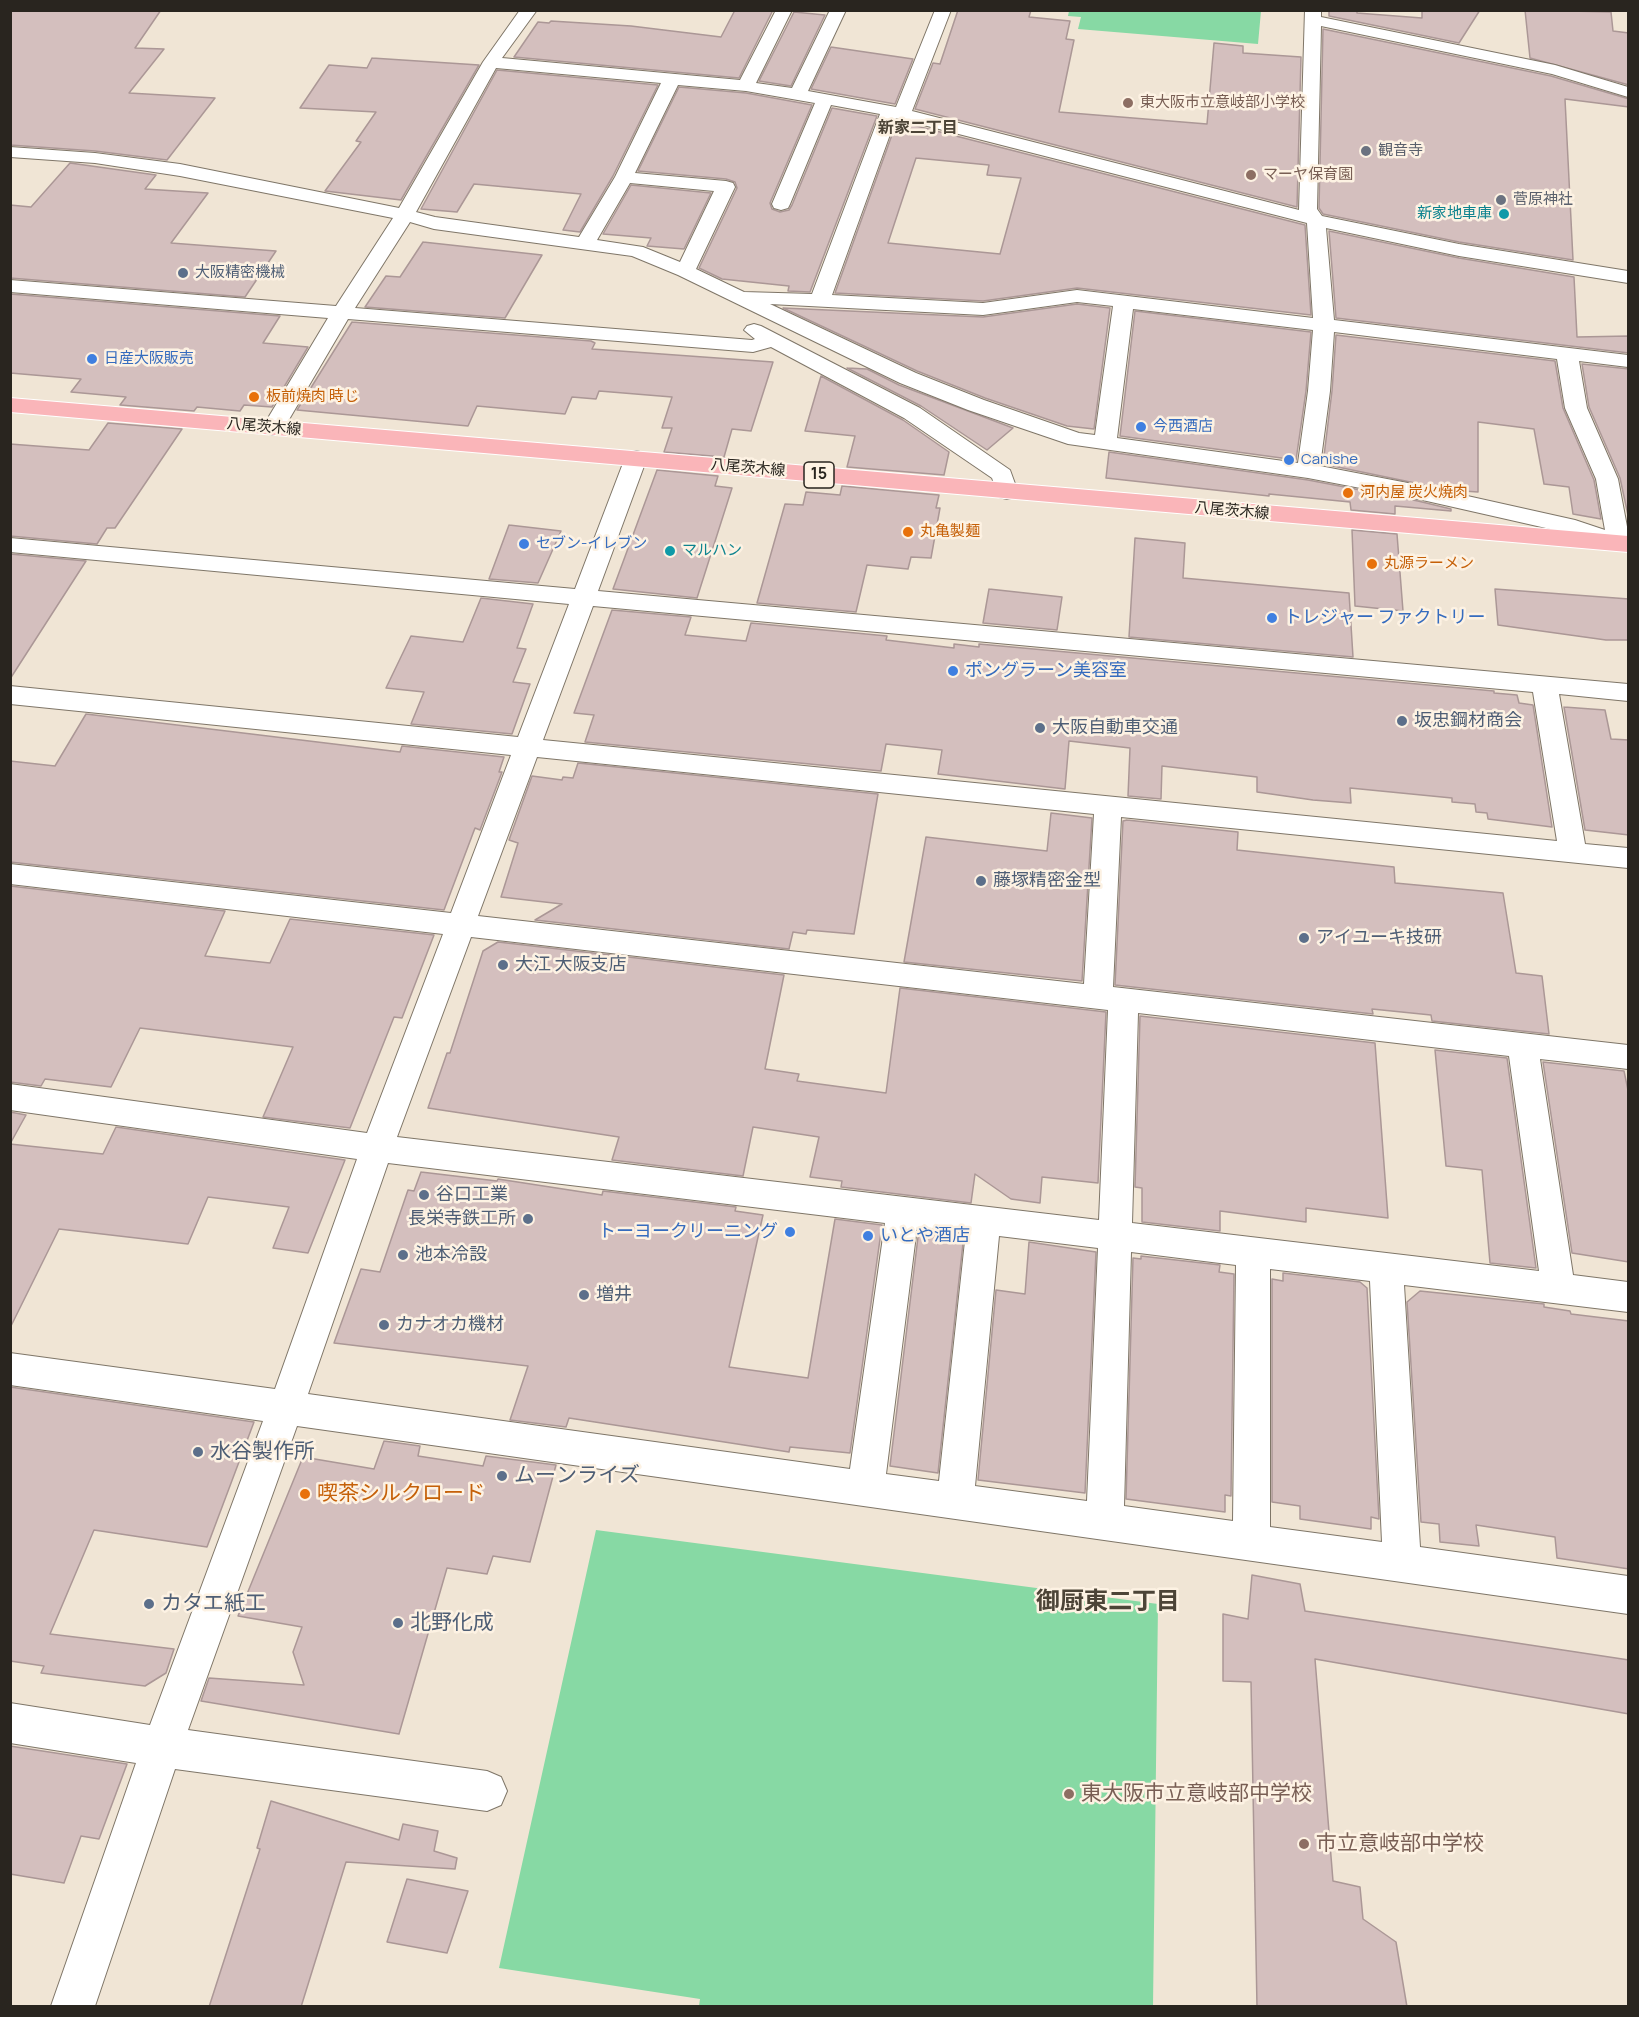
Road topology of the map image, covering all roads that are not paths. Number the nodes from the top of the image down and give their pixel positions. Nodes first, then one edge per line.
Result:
1 (529, 10) edge
2 (784, 10) edge
3 (838, 10) edge
4 (943, 10) edge
5 (1313, 15) edge
6 (491, 62) junction
7 (672, 79) junction
8 (746, 86) junction
9 (1629, 92) edge
10 (798, 95) junction
11 (825, 99) junction
12 (896, 113) junction
13 (10, 152) edge
14 (624, 177) junction
15 (781, 204) dead end
16 (405, 215) junction
17 (1316, 220) junction
18 (585, 244) junction
19 (685, 271) junction
20 (1629, 277) edge
21 (10, 286) edge
22 (820, 300) junction
23 (1124, 300) junction
24 (727, 303) junction
25 (342, 312) junction
26 (1324, 325) junction
27 (771, 341) junction
28 (1568, 353) junction
29 (1629, 361) edge
30 (10, 405) edge
31 (273, 428) junction
32 (1105, 442) junction
33 (636, 458) junction
34 (1308, 471) junction
35 (1006, 492) junction
36 (1624, 544) edge
37 (10, 545) edge
38 (584, 596) junction
39 (1545, 685) junction
40 (1629, 692) edge
41 (10, 695) edge
42 (527, 746) junction
43 (1108, 805) junction
44 (1573, 852) junction
45 (1629, 858) edge
46 (10, 874) edge
47 (460, 923) junction
48 (1110, 998) junction
49 (1523, 1045) junction
50 (1629, 1057) edge
51 (10, 1097) edge
52 (377, 1148) junction
53 (903, 1211) junction
54 (984, 1221) junction
55 (1114, 1236) junction
56 (1252, 1252) junction
57 (1386, 1268) junction
58 (1558, 1289) junction
59 (1629, 1297) edge
60 (10, 1369) edge
61 (286, 1407) junction
62 (866, 1488) junction
63 (955, 1500) junction
64 (1105, 1521) junction
65 (1251, 1542) junction
66 (1402, 1563) junction
67 (1629, 1594) edge
68 (10, 1723) edge
69 (162, 1746) junction
70 (488, 1791) dead end
71 (73, 2007) edge

1 - 6 street
2 - 8 street
3 - 10 street
4 - 12 street
5 - 9 street
5 - 17 street
6 - 7 street
6 - 16 street
7 - 8 street
7 - 14 street
8 - 10 street
10 - 11 street
11 - 12 street
11 - 15 street
12 - 17 street
12 - 22 street
13 - 16 street
14 - 18 street
14 - 19 street
16 - 18 street
16 - 25 street
17 - 20 street
17 - 26 street
18 - 19 street
19 - 24 street
21 - 25 street
22 - 23 street
22 - 24 street
23 - 26 street
23 - 32 street
24 - 27 street
24 - 32 street
25 - 27 street
25 - 31 street
26 - 28 street
26 - 34 street
27 - 35 street
28 - 29 street
28 - 36 street
30 - 31 main road, 八尾茨木線 / 15
31 - 33 main road, 八尾茨木線 / 15
32 - 34 street
33 - 35 main road, 八尾茨木線 / 15
33 - 38 street
34 - 36 street
35 - 36 main road, 八尾茨木線 / 15
37 - 38 street
38 - 39 street
38 - 42 street
39 - 40 street
39 - 44 street
41 - 42 street
42 - 43 street
42 - 47 street
43 - 44 street
43 - 48 street
44 - 45 street
46 - 47 street
47 - 48 street
47 - 52 street
48 - 49 street
48 - 55 street
49 - 50 street
49 - 58 street
51 - 52 street
52 - 53 street
52 - 61 street
53 - 54 street
53 - 62 street
54 - 55 street
54 - 63 street
55 - 56 street
55 - 64 street
56 - 57 street
56 - 65 street
57 - 58 street
57 - 66 street
58 - 59 street
60 - 61 street
61 - 62 street
61 - 69 street
62 - 63 street
63 - 64 street
64 - 65 street
65 - 66 street
66 - 67 street
68 - 69 street
69 - 70 street
69 - 71 street

